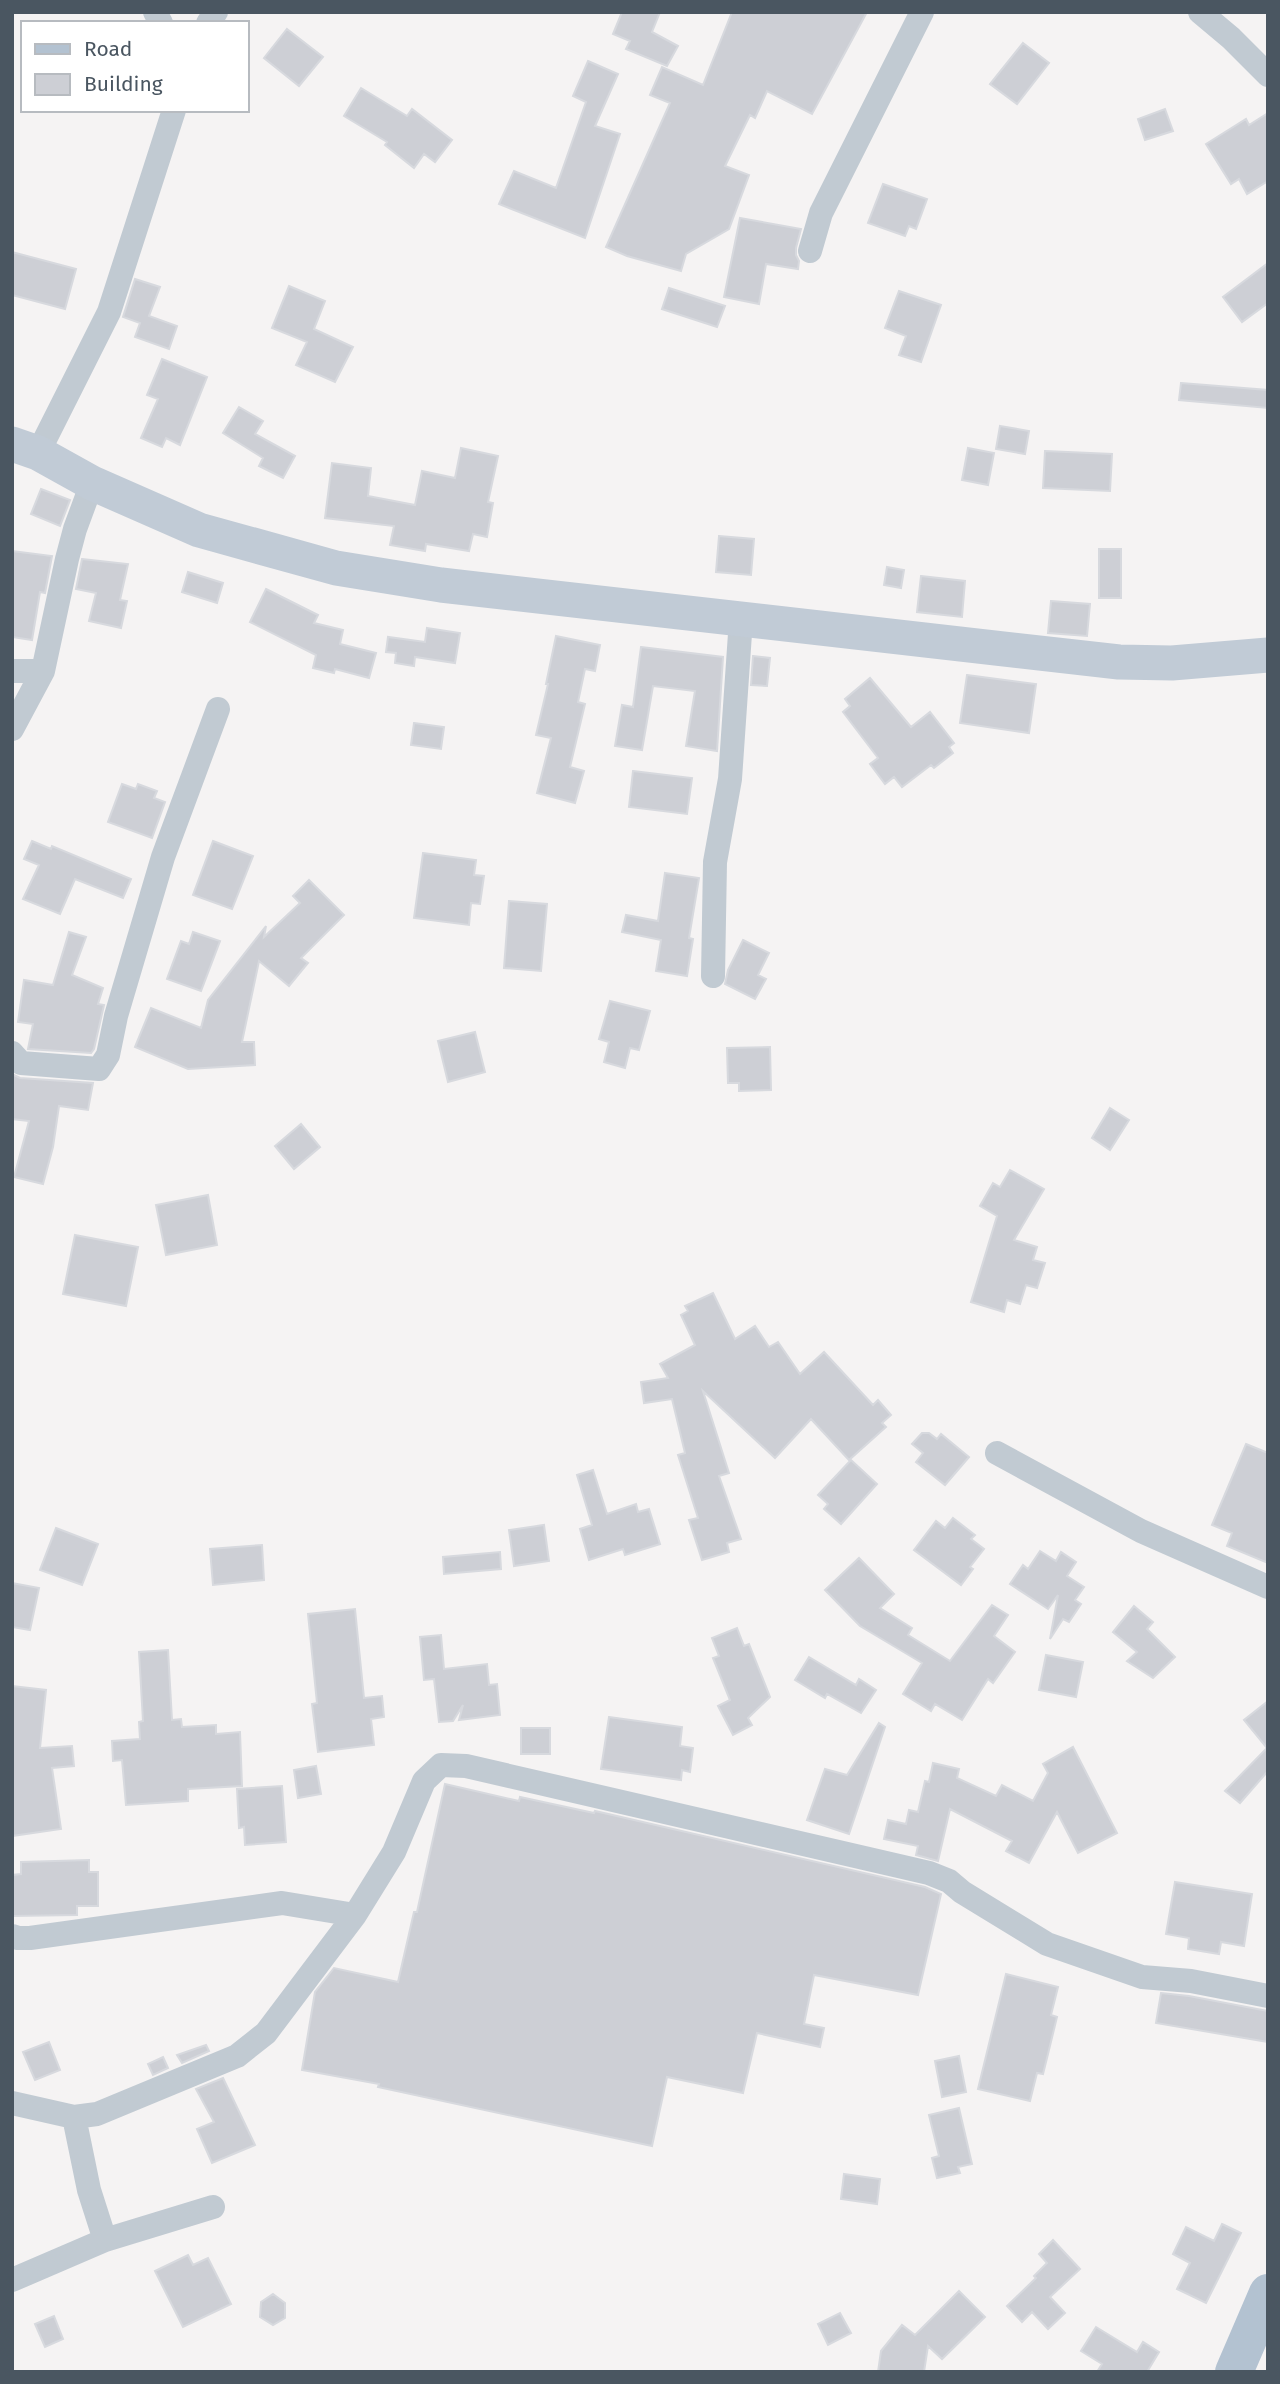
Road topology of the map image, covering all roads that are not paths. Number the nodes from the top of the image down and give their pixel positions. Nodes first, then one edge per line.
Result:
1 (922, 12) edge
2 (1200, 12) edge
3 (1268, 75) edge
4 (173, 112) edge
5 (810, 251) dead end
6 (25, 449) edge
7 (92, 483) junction
8 (741, 619) junction
9 (1268, 655) edge
10 (12, 671) edge
11 (43, 671) junction
12 (218, 709) dead end
13 (12, 729) edge
14 (713, 976) dead end
15 (12, 1053) edge
16 (997, 1453) dead end
17 (1268, 1587) edge
18 (355, 1914) junction
19 (12, 1936) edge
20 (1268, 1996) edge
21 (12, 2103) edge
22 (75, 2117) junction
23 (213, 2207) dead end
24 (105, 2240) junction
25 (12, 2280) edge
26 (1268, 2293) edge
27 (1234, 2372) edge

1 - 5 street
2 - 3 street
4 - 6 street
6 - 7 main road
7 - 8 main road
7 - 11 street
8 - 9 main road
8 - 14 street
10 - 11 street
11 - 13 street
12 - 15 street
16 - 17 street
18 - 19 street
18 - 20 street
18 - 22 street
21 - 22 street
22 - 24 street
23 - 24 street
24 - 25 street
26 - 27 main road

